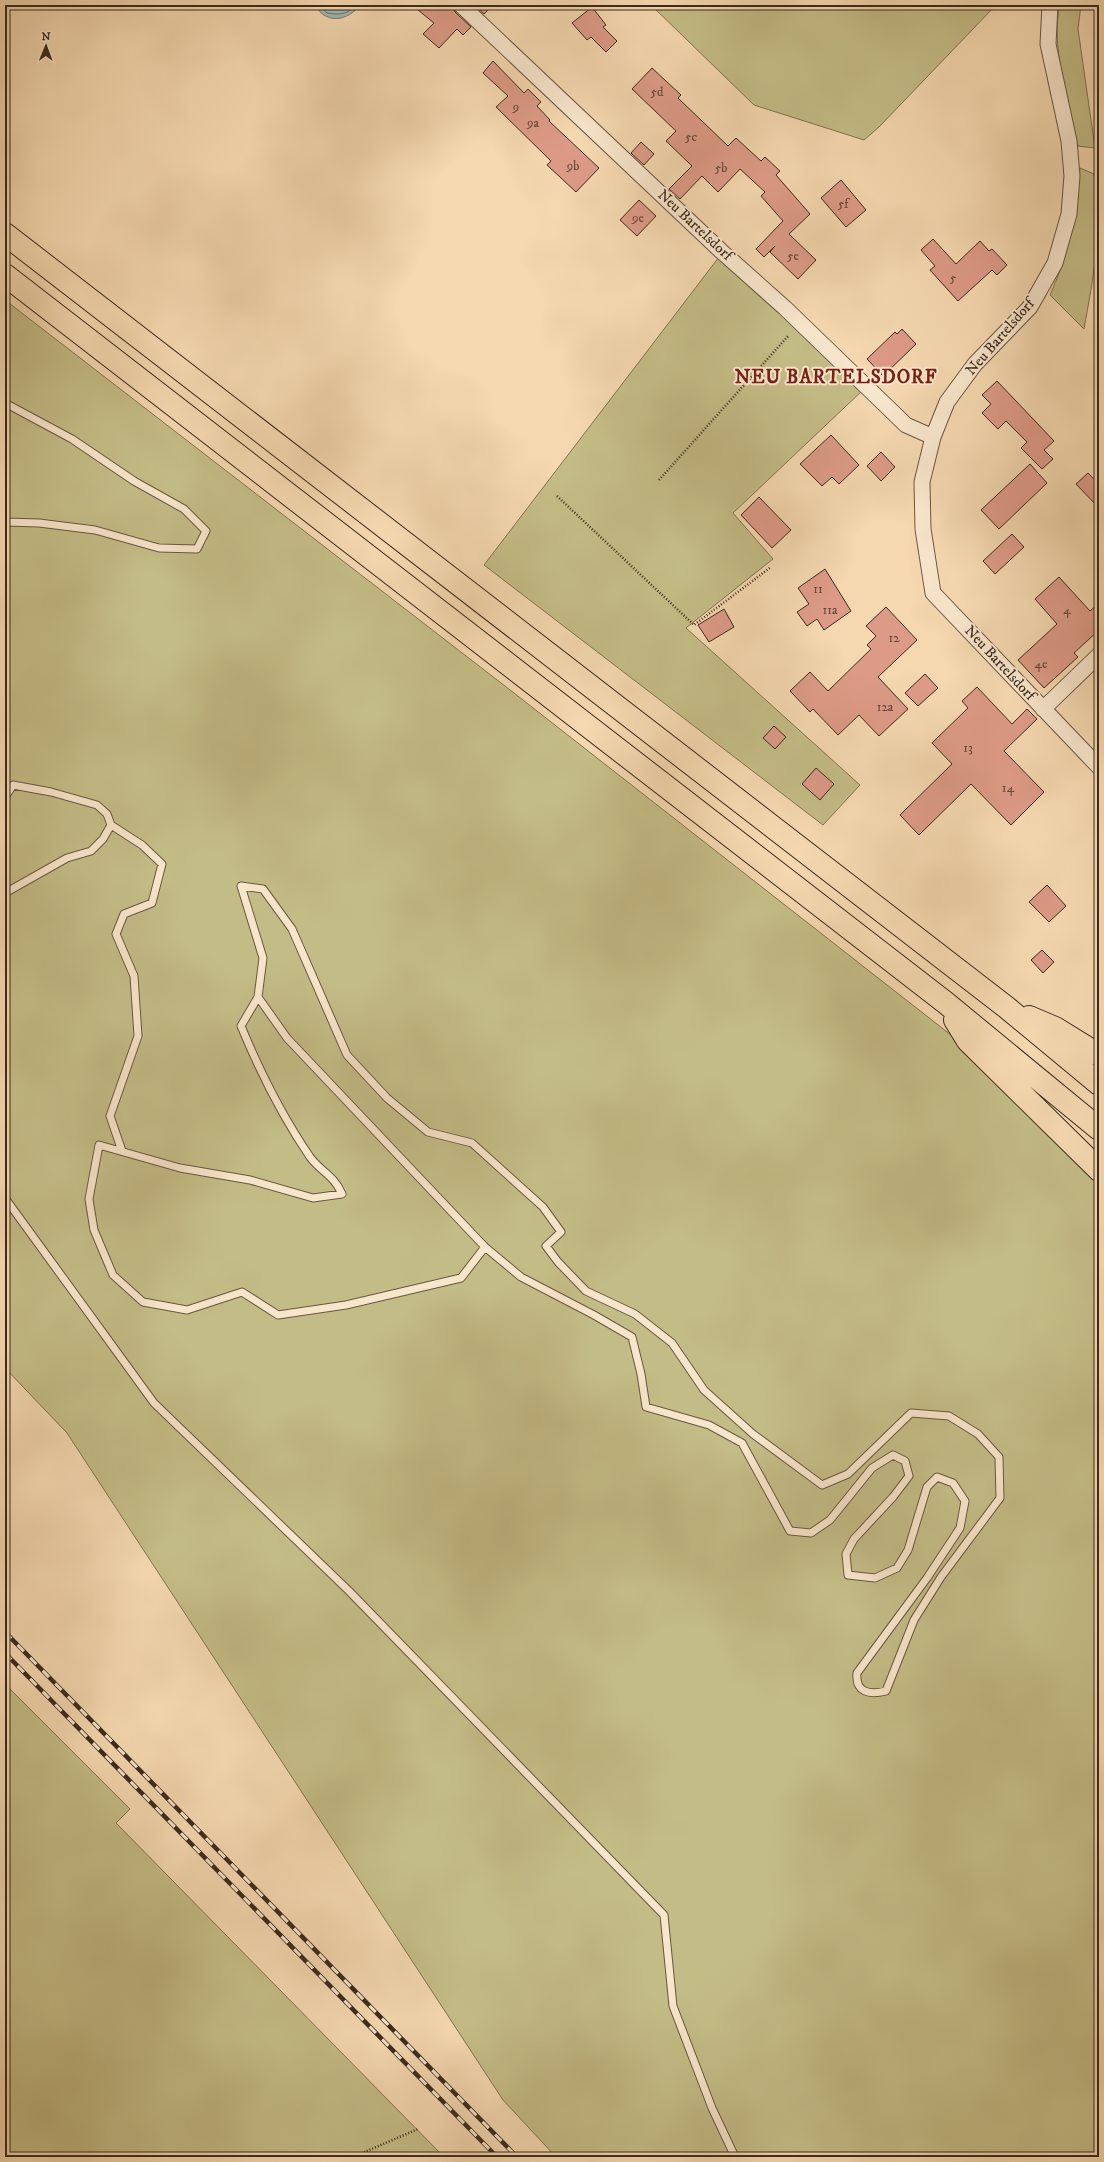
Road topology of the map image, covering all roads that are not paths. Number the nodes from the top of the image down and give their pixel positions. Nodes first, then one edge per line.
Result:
1 (462, 5) edge
2 (1050, 5) edge
3 (5, 234) edge
4 (5, 275) edge
5 (5, 403) edge
6 (933, 437) junction
7 (5, 522) edge
8 (1099, 655) edge
9 (1043, 709) junction
10 (1099, 767) edge
11 (5, 797) edge
12 (111, 825) junction
13 (5, 894) edge
14 (258, 998) junction
15 (946, 1003) junction
16 (1006, 1007) junction
17 (1099, 1055) edge
18 (1099, 1084) edge
19 (1099, 1129) edge
20 (122, 1151) junction
21 (1099, 1170) edge
22 (5, 1198) edge
23 (485, 1247) junction
24 (735, 2157) edge

1 - 6 street, Neu Bartelsdorf
2 - 6 street, Neu Bartelsdorf
3 - 16 highway
4 - 15 highway
5 - 7 lane
6 - 9 street, Neu Bartelsdorf
8 - 9 street, Neu Bartelsdorf
9 - 10 street, Neu Bartelsdorf
11 - 12 lane
12 - 13 lane
12 - 20 lane
14 - 20 lane
14 - 23 lane
14 - 23 lane
15 - 19 highway
15 - 21 highway
16 - 17 highway
16 - 18 highway
20 - 23 lane
22 - 24 lane

